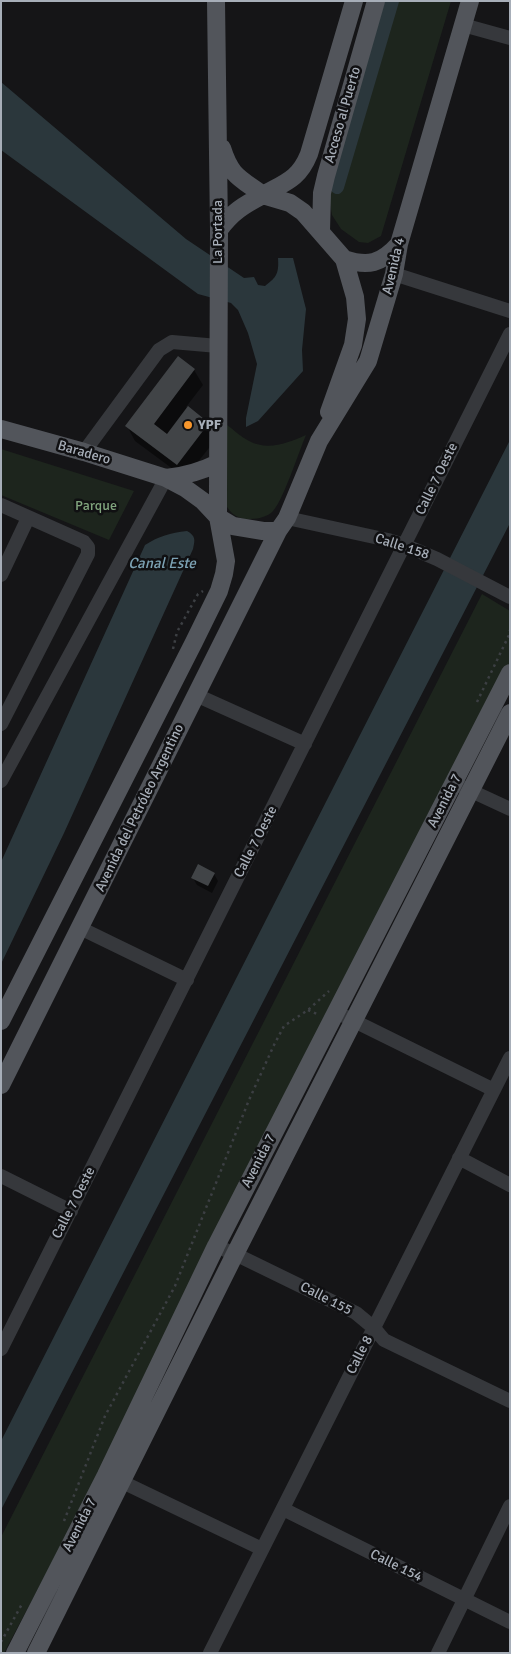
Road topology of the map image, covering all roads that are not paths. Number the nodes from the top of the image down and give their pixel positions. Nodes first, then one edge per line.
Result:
1 (216, 1) edge
2 (354, 1) edge
3 (376, 1) edge
4 (470, 1) edge
5 (463, 25) junction
6 (510, 38) edge
7 (217, 131) junction
8 (264, 195) junction
9 (219, 230) junction
10 (321, 231) junction
11 (399, 244) junction
12 (344, 259) junction
13 (394, 274) junction
14 (510, 311) edge
15 (510, 334) edge
16 (218, 346) junction
17 (1, 429) edge
18 (319, 441) junction
19 (84, 452) junction
20 (218, 463) junction
21 (166, 478) junction
22 (1, 505) edge
23 (218, 517) junction
24 (28, 518) junction
25 (282, 524) junction
26 (404, 545) junction
27 (1, 575) edge
28 (509, 596) edge
29 (510, 673) edge
30 (196, 695) junction
31 (510, 713) edge
32 (1, 724) edge
33 (305, 744) junction
34 (1, 781) edge
35 (454, 783) junction
36 (471, 790) junction
37 (510, 809) edge
38 (80, 928) junction
39 (187, 980) junction
40 (336, 1012) junction
41 (1, 1021) edge
42 (353, 1021) junction
43 (510, 1058) edge
44 (1, 1085) edge
45 (494, 1090) junction
46 (459, 1158) junction
47 (1, 1176) edge
48 (510, 1185) edge
49 (71, 1210) junction
50 (216, 1246) junction
51 (235, 1254) junction
52 (374, 1328) junction
53 (1, 1349) edge
54 (510, 1402) edge
55 (114, 1478) junction
56 (510, 1506) edge
57 (283, 1509) junction
58 (262, 1550) junction
59 (464, 1599) junction
60 (510, 1622) edge
61 (14, 1653) edge
62 (36, 1653) edge
63 (210, 1653) edge
64 (438, 1653) edge

1 - 7 main road, La Portada
2 - 8 main road, Acceso al Puerto
3 - 10 main road, Acceso al Puerto
4 - 5 main road, Avenida 4
5 - 6 street
5 - 11 main road, Avenida 4
7 - 8 main road
7 - 9 main road, La Portada
8 - 9 main road, Acceso al Puerto
8 - 10 main road
9 - 16 main road, La Portada
10 - 12 main road
11 - 12 main road
11 - 13 main road, Avenida 4
12 - 18 main road
13 - 14 street
13 - 18 main road, Avenida 4
15 - 26 street, Calle 7 Oeste
16 - 19 street
16 - 20 main road, La Portada
17 - 19 main road, Baradero
18 - 25 main road, Avenida 4
19 - 21 main road, Baradero
20 - 21 main road, Baradero
20 - 23 main road, Avenida del Petróleo Argentino
21 - 23 main road, Baradero
21 - 34 street
22 - 24 street
23 - 25 main road
23 - 41 main road, Avenida del Petróleo Argentino
24 - 27 street
24 - 32 street
25 - 26 street, Calle 158
25 - 30 main road, Avenida del Petróleo Argentino
26 - 28 street, Calle 158
26 - 33 street, Calle 7 Oeste
29 - 35 main road, Avenida 7
30 - 33 street
30 - 38 main road, Avenida del Petróleo Argentino
31 - 36 main road, Avenida 7
33 - 39 street, Calle 7 Oeste
35 - 36 street
35 - 40 main road, Avenida 7
36 - 37 street
36 - 42 main road, Avenida 7
38 - 39 street
38 - 44 main road, Avenida del Petróleo Argentino
39 - 49 street, Calle 7 Oeste
40 - 42 street
40 - 50 main road, Avenida 7
42 - 45 street
42 - 51 main road, Avenida 7
43 - 45 street, Calle 8
45 - 46 street, Calle 8
46 - 48 street
46 - 52 street, Calle 8
47 - 49 street
49 - 53 street, Calle 7 Oeste
50 - 51 street, Calle 155
50 - 55 main road, Avenida 7
51 - 52 street, Calle 155
51 - 55 main road, Avenida 7
52 - 54 street, Calle 155
52 - 57 street, Calle 8
55 - 58 street
55 - 61 main road, Avenida 7
55 - 62 main road, Avenida 7
56 - 59 street
57 - 58 street, Calle 8
57 - 59 street, Calle 154
58 - 63 street, Calle 8
59 - 60 street, Calle 154
59 - 64 street

